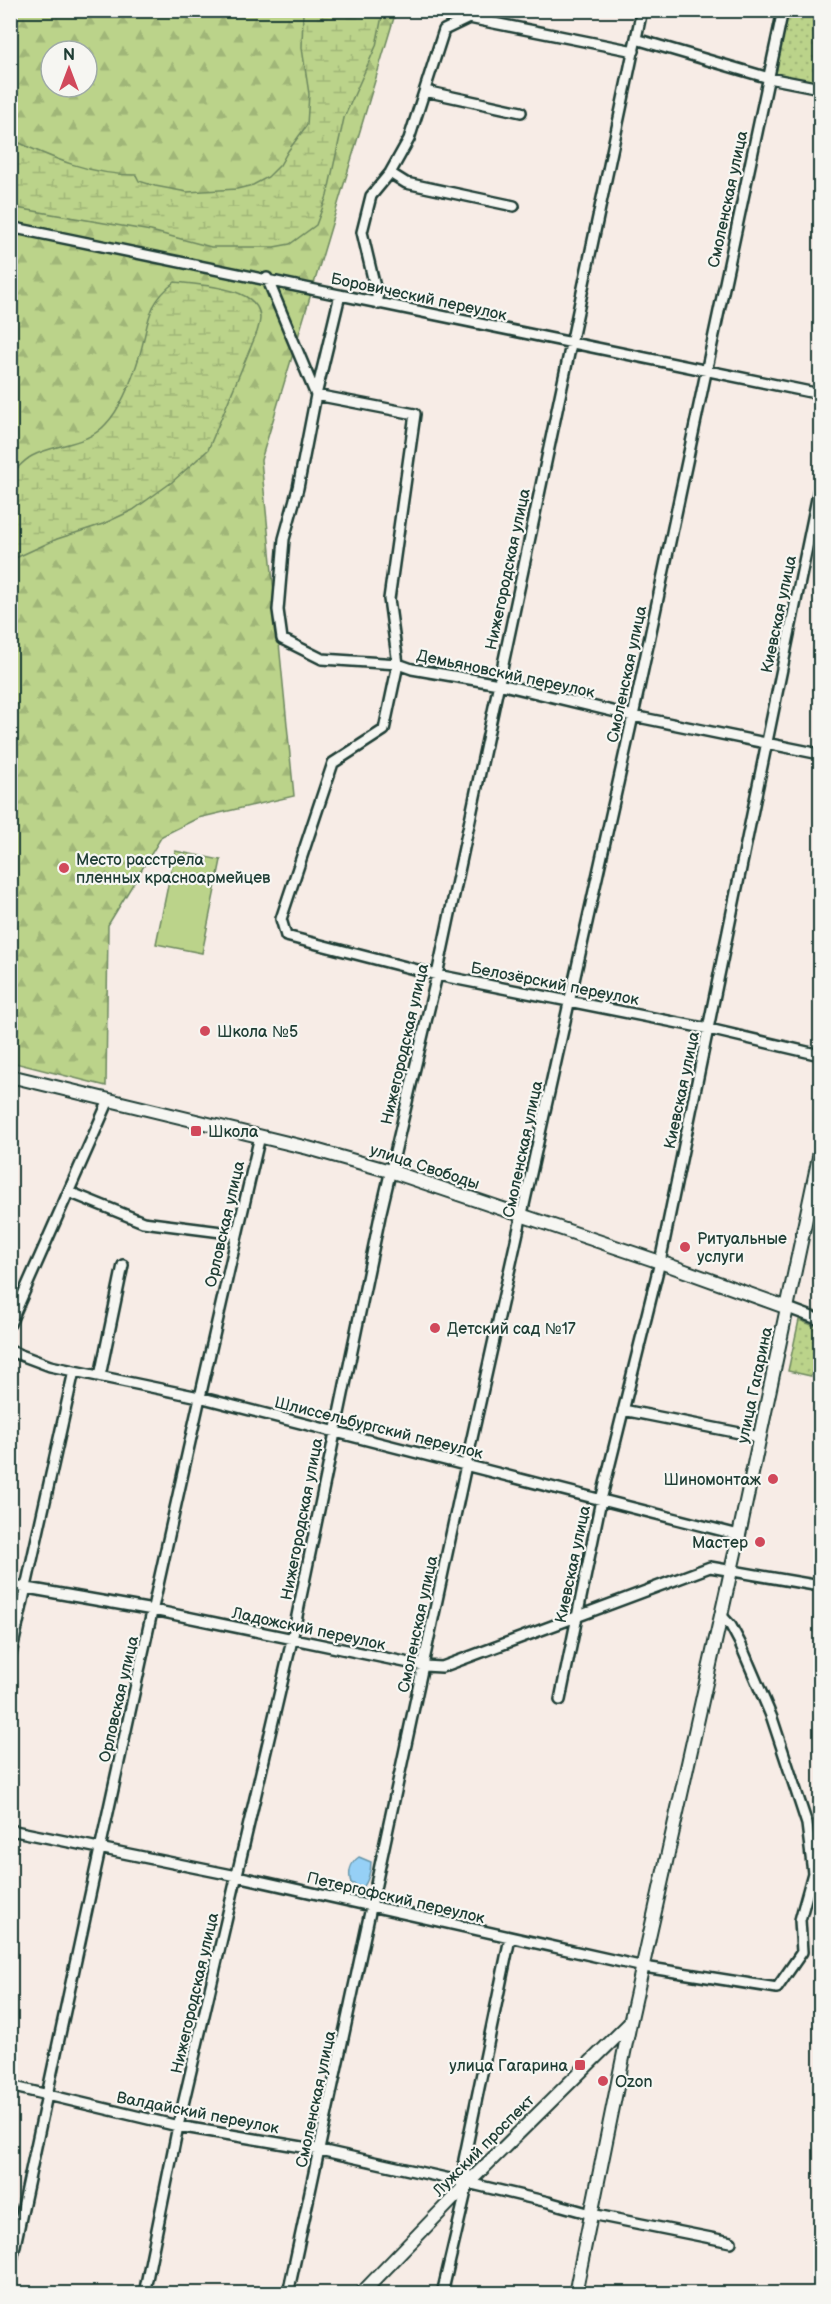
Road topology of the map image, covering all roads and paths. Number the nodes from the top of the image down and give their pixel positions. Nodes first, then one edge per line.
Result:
1 (642, 10) edge
2 (783, 10) edge
3 (636, 39) junction
4 (634, 51) junction
5 (769, 78) junction
6 (820, 88) edge
7 (425, 91) junction
8 (520, 112) dead end
9 (390, 173) junction
10 (514, 206) dead end
11 (10, 227) edge
12 (267, 278) junction
13 (340, 295) junction
14 (379, 304) junction
15 (570, 343) junction
16 (705, 371) junction
17 (820, 394) edge
18 (316, 395) junction
19 (820, 484) edge
20 (398, 664) junction
21 (499, 684) junction
22 (633, 716) junction
23 (766, 742) junction
24 (820, 754) edge
25 (436, 975) junction
26 (569, 1002) junction
27 (709, 1029) junction
28 (820, 1054) edge
29 (10, 1076) edge
30 (109, 1100) junction
31 (260, 1136) junction
32 (820, 1152) edge
33 (390, 1171) junction
34 (69, 1192) junction
35 (522, 1216) junction
36 (237, 1234) junction
37 (660, 1262) junction
38 (123, 1265) dead end
39 (788, 1308) junction
40 (820, 1320) edge
41 (10, 1324) edge
42 (10, 1351) edge
43 (74, 1371) junction
44 (100, 1376) junction
45 (199, 1396) junction
46 (623, 1410) junction
47 (334, 1431) junction
48 (760, 1437) junction
49 (466, 1465) junction
50 (601, 1500) junction
51 (740, 1535) junction
52 (730, 1572) junction
53 (10, 1585) edge
54 (820, 1586) edge
55 (27, 1587) junction
56 (153, 1610) junction
57 (721, 1615) junction
58 (577, 1616) junction
59 (14, 1633) edge
60 (292, 1640) junction
61 (10, 1659) edge
62 (424, 1666) junction
63 (560, 1700) dead end
64 (10, 1830) edge
65 (99, 1849) junction
66 (237, 1876) junction
67 (371, 1906) junction
68 (510, 1938) junction
69 (644, 1967) junction
70 (630, 2023) junction
71 (10, 2086) edge
72 (48, 2094) junction
73 (178, 2126) junction
74 (320, 2150) junction
75 (468, 2183) junction
76 (591, 2214) junction
77 (731, 2242) dead end
78 (10, 2269) edge
79 (144, 2294) edge
80 (288, 2294) edge
81 (361, 2294) edge
82 (441, 2294) edge
83 (575, 2294) edge

1 - 3 street, Нижегородская улица
2 - 5 street, Смоленская улица
3 - 4 street, Нижегородская улица
3 - 5 street
4 - 7 street
4 - 15 street, Нижегородская улица
5 - 6 street
5 - 16 street, Смоленская улица
7 - 8 street
7 - 9 street
9 - 10 street
9 - 14 street
11 - 12 street, Боровический переулок
12 - 13 street, Боровический переулок
12 - 18 street
13 - 14 street, Боровический переулок
13 - 18 street
14 - 15 street, Боровический переулок
15 - 16 street, Боровический переулок
15 - 21 street, Нижегородская улица
16 - 17 street, Боровический переулок
16 - 22 street, Смоленская улица
18 - 20 street
18 - 20 street, Демьяновский переулок
19 - 23 street, Киевская улица
20 - 21 street, Демьяновский переулок
20 - 25 street, Белозёрский переулок
21 - 22 street, Демьяновский переулок
21 - 25 street, Нижегородская улица
22 - 23 street, Демьяновский переулок
22 - 26 street, Смоленская улица
23 - 24 street, Демьяновский переулок
23 - 27 street, Киевская улица
25 - 26 street, Белозёрский переулок
25 - 33 street, Нижегородская улица
26 - 27 street, Белозёрский переулок
26 - 35 street, Смоленская улица
27 - 28 street, Белозёрский переулок
27 - 37 street, Киевская улица
29 - 30 street, улица Свободы
30 - 31 street, улица Свободы
30 - 34 street
31 - 33 street, улица Свободы
31 - 36 street, Орловская улица
32 - 39 street, улица Гагарина
33 - 35 street, улица Свободы
33 - 47 street, Нижегородская улица
34 - 36 street
34 - 41 street
35 - 37 street, улица Свободы
35 - 49 street, Смоленская улица
36 - 45 street, Орловская улица
37 - 39 street, улица Свободы
37 - 46 street, Киевская улица
38 - 44 street
39 - 40 street, улица Свободы
39 - 48 street, улица Гагарина
42 - 43 street, Шлиссельбургский переулок
43 - 44 street, Шлиссельбургский переулок
43 - 55 street
44 - 45 street, Шлиссельбургский переулок
45 - 47 street, Шлиссельбургский переулок
45 - 56 street, Орловская улица
46 - 48 street
46 - 50 street, Киевская улица
47 - 49 street, Шлиссельбургский переулок
47 - 60 street, Нижегородская улица
48 - 51 street, улица Гагарина
49 - 50 street, Шлиссельбургский переулок
49 - 62 street, Смоленская улица
50 - 51 street, Шлиссельбургский переулок
50 - 58 street, Киевская улица
51 - 52 street, улица Гагарина
52 - 54 street, Ладожский переулок
52 - 57 street, улица Гагарина
52 - 58 street, Ладожский переулок
53 - 55 street, Ладожский переулок
55 - 56 street, Ладожский переулок
55 - 59 street
56 - 60 street, Ладожский переулок
56 - 65 street, Орловская улица
57 - 69 street, улица Гагарина
57 - 69 street, Петергофский переулок
58 - 62 street, Ладожский переулок
58 - 63 street, Киевская улица
59 - 61 street
60 - 62 street, Ладожский переулок
60 - 66 street, Нижегородская улица
62 - 67 street, Смоленская улица
64 - 65 street, Петергофский переулок
65 - 66 street, Петергофский переулок
65 - 72 street, Орловская улица
66 - 67 street, Петергофский переулок
66 - 73 street, Нижегородская улица
67 - 68 street, Петергофский переулок
67 - 74 street, Смоленская улица
68 - 69 street, Петергофский переулок
68 - 75 street
69 - 70 street, улица Гагарина
70 - 75 street, Лужский проспект
70 - 76 street, улица Гагарина
71 - 72 street, Валдайский переулок
72 - 73 street, Валдайский переулок
72 - 78 street, Орловская улица
73 - 74 street, Валдайский переулок
73 - 79 street, Нижегородская улица
74 - 75 street, Валдайский переулок
74 - 80 street, Смоленская улица
75 - 76 street, Валдайский переулок
75 - 81 street, Лужский проспект
75 - 82 street
76 - 77 street, Валдайский переулок
76 - 83 street, улица Гагарина

